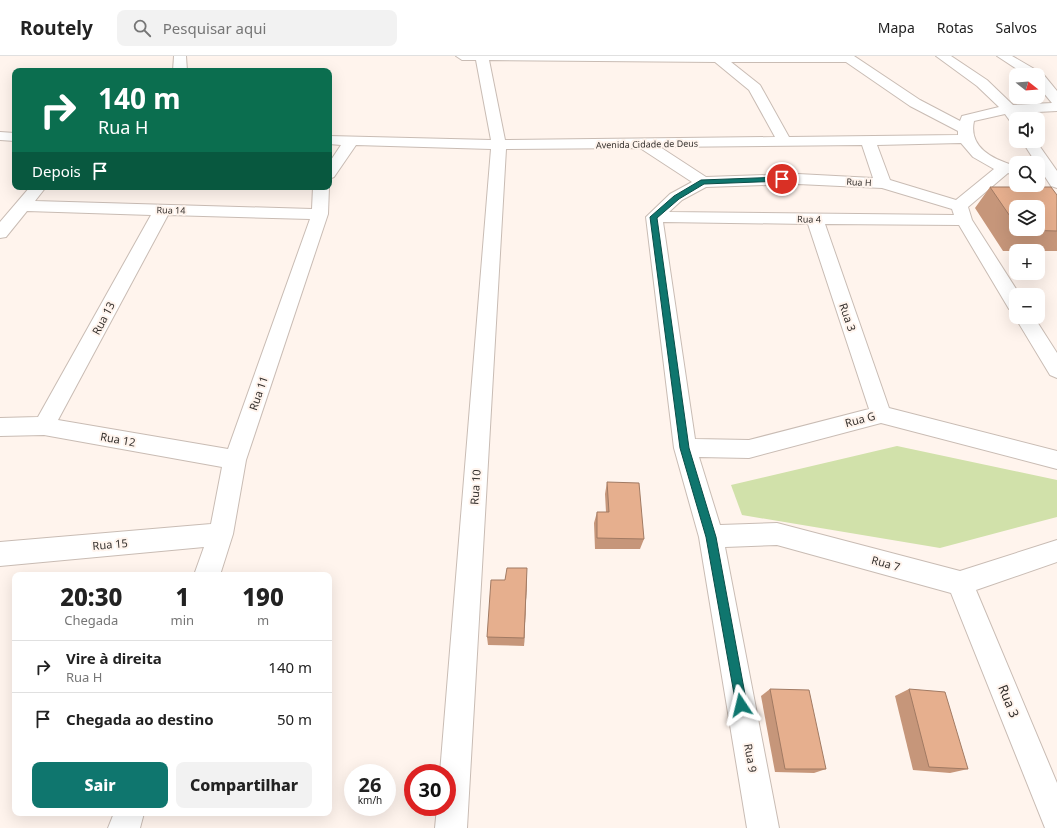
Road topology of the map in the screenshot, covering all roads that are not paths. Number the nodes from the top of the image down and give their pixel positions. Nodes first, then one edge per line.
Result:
1 (180, 56) edge
2 (462, 56) edge
3 (482, 56) edge
4 (942, 56) edge
5 (1003, 56) edge
6 (717, 57) edge
7 (847, 57) edge
8 (180, 68) edge
9 (1023, 68) edge
10 (1045, 77) edge
11 (1057, 77) edge
12 (1045, 85) edge
13 (1057, 100) edge
14 (1057, 107) edge
15 (1010, 112) edge
16 (1025, 112) edge
17 (1009, 114) edge
18 (964, 134) junction
19 (0, 136) edge
20 (12, 136) edge
21 (332, 140) edge
22 (352, 140) junction
23 (868, 140) junction
24 (785, 142) junction
25 (645, 144) junction
26 (498, 146) junction
27 (1045, 159) edge
28 (1057, 160) edge
29 (1045, 165) edge
30 (1009, 169) edge
31 (332, 170) edge
32 (1009, 171) edge
33 (1045, 179) edge
34 (703, 182) junction
35 (1057, 182) edge
36 (883, 184) junction
37 (36, 190) edge
38 (321, 190) edge
39 (23, 206) junction
40 (162, 210) junction
41 (961, 213) junction
42 (320, 214) junction
43 (654, 217) junction
44 (815, 219) junction
45 (0, 233) edge
46 (1009, 292) edge
47 (1028, 324) edge
48 (1057, 370) edge
49 (881, 414) junction
50 (44, 426) junction
51 (0, 427) edge
52 (685, 448) junction
53 (235, 460) junction
54 (1057, 460) edge
55 (221, 534) junction
56 (711, 537) junction
57 (1057, 551) edge
58 (0, 554) edge
59 (208, 572) edge
60 (960, 583) junction
61 (128, 816) edge
62 (1057, 820) edge
63 (124, 828) edge
64 (451, 828) edge
65 (763, 828) edge

1 - 8 street
2 - 3 street
3 - 6 street
3 - 26 street, Rua 10
4 - 15 street
5 - 9 street
6 - 7 street
6 - 24 street
7 - 18 street
10 - 11 street
12 - 13 street
14 - 16 street
17 - 18 street
18 - 23 street, Avenida Cidade de Deus
18 - 30 street
19 - 20 street
21 - 22 street, Avenida Cidade de Deus
22 - 26 street, Avenida Cidade de Deus
22 - 31 street
23 - 24 street, Avenida Cidade de Deus
23 - 36 street
24 - 25 street, Avenida Cidade de Deus
25 - 26 street, Avenida Cidade de Deus
25 - 34 street
26 - 64 street, Rua 10
27 - 28 street
29 - 35 street
32 - 41 street
33 - 35 street
34 - 36 street, Rua H
34 - 43 street, Rua H
36 - 41 street, Rua H
37 - 39 street
38 - 42 street, Rua 11
39 - 40 street, Rua 14
39 - 45 street
40 - 42 street, Rua 14
40 - 50 street, Rua 13
41 - 44 street, Rua 4
41 - 46 street
42 - 53 street, Rua 11
43 - 44 street, Rua 4
43 - 52 street, Rua 9
44 - 49 street, Rua 3
47 - 48 street
49 - 52 street, Rua G
49 - 54 street, Rua G
50 - 51 street, Rua 12
50 - 53 street, Rua 12
52 - 56 street, Rua 9
53 - 55 street, Rua 11
55 - 58 street, Rua 15
55 - 59 street, Rua 11
56 - 60 street, Rua 7
56 - 65 street, Rua 9
57 - 60 street
60 - 62 street, Rua 3
61 - 63 street

